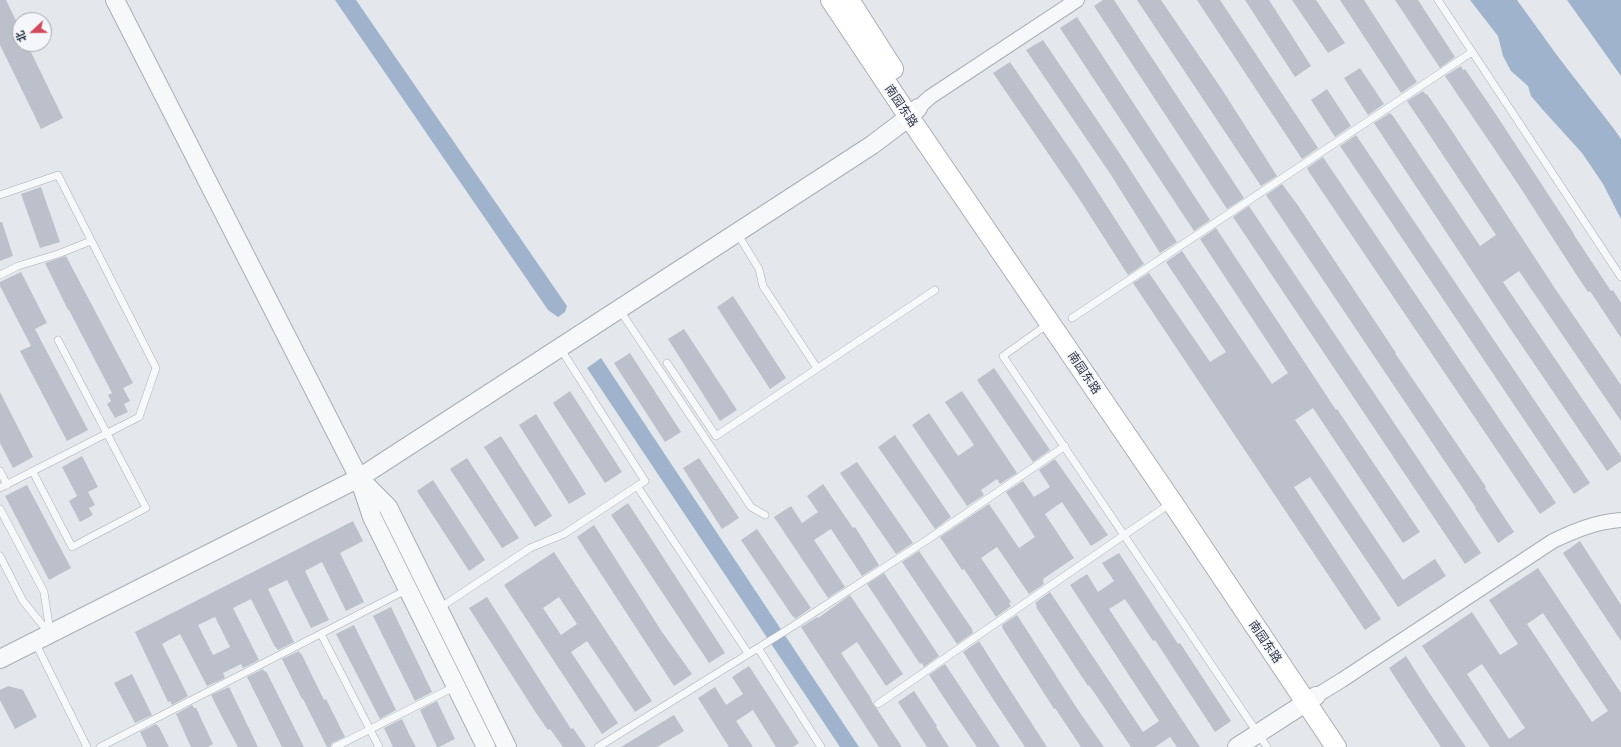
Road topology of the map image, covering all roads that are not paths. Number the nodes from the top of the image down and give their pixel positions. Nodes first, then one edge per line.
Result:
1 (116, 0) edge
2 (831, 0) edge
3 (849, 0) edge
4 (1077, 0) edge
5 (1438, 0) edge
6 (1472, 52) junction
7 (913, 113) junction
8 (0, 195) edge
9 (737, 233) junction
10 (91, 241) junction
11 (0, 275) edge
12 (1621, 277) edge
13 (935, 290) dead end
14 (619, 309) junction
15 (1072, 318) dead end
16 (1050, 322) junction
17 (58, 340) dead end
18 (560, 348) junction
19 (667, 363) dead end
20 (817, 368) junction
21 (108, 434) junction
22 (1065, 446) junction
23 (0, 471) edge
24 (33, 472) junction
25 (359, 478) junction
26 (637, 486) junction
27 (3, 487) edge
28 (1172, 502) junction
29 (0, 509) edge
30 (765, 515) dead end
31 (1621, 520) edge
32 (1124, 536) junction
33 (0, 556) edge
34 (408, 589) junction
35 (438, 609) junction
36 (321, 634) junction
37 (42, 638) junction
38 (758, 648) junction
39 (748, 653) junction
40 (0, 659) edge
41 (456, 686) junction
42 (1311, 699) junction
43 (878, 704) dead end
44 (370, 729) junction
45 (1263, 740) edge
46 (87, 747) edge
47 (100, 747) edge
48 (335, 747) edge
49 (379, 747) edge
50 (486, 747) edge
51 (507, 747) edge
52 (598, 747) edge
53 (821, 747) edge
54 (1237, 747) edge
55 (1336, 747) edge
56 (1350, 747) edge

1 - 25 street
2 - 7 main road, 南园东路
3 - 7 main road, 南园东路
4 - 7 street
5 - 6 lane
6 - 12 lane
6 - 15 lane
7 - 9 street
7 - 16 main road, 南园东路
7 - 42 main road, 南园东路
8 - 10 lane
9 - 14 street
9 - 20 lane
10 - 11 lane
10 - 21 lane
13 - 20 lane
14 - 18 street
14 - 30 lane
16 - 22 lane
16 - 28 main road, 南园东路
17 - 21 lane
18 - 25 street
18 - 26 lane
19 - 20 lane
21 - 24 lane
21 - 24 lane
22 - 32 lane
22 - 38 lane
23 - 27 lane
24 - 27 lane
25 - 34 street
25 - 35 street
25 - 37 street
26 - 35 lane
26 - 39 lane
28 - 32 lane
28 - 42 main road, 南园东路
29 - 37 lane
31 - 42 street
32 - 43 lane
32 - 45 lane
33 - 37 lane
34 - 36 lane
34 - 41 street
35 - 51 street
36 - 44 lane
36 - 47 lane
37 - 40 street
37 - 46 lane
38 - 39 lane
38 - 53 lane
39 - 52 lane
41 - 44 lane
41 - 50 street
42 - 45 street
42 - 55 main road, 南园东路
42 - 56 main road, 南园东路
44 - 48 lane
44 - 49 lane
45 - 54 street

